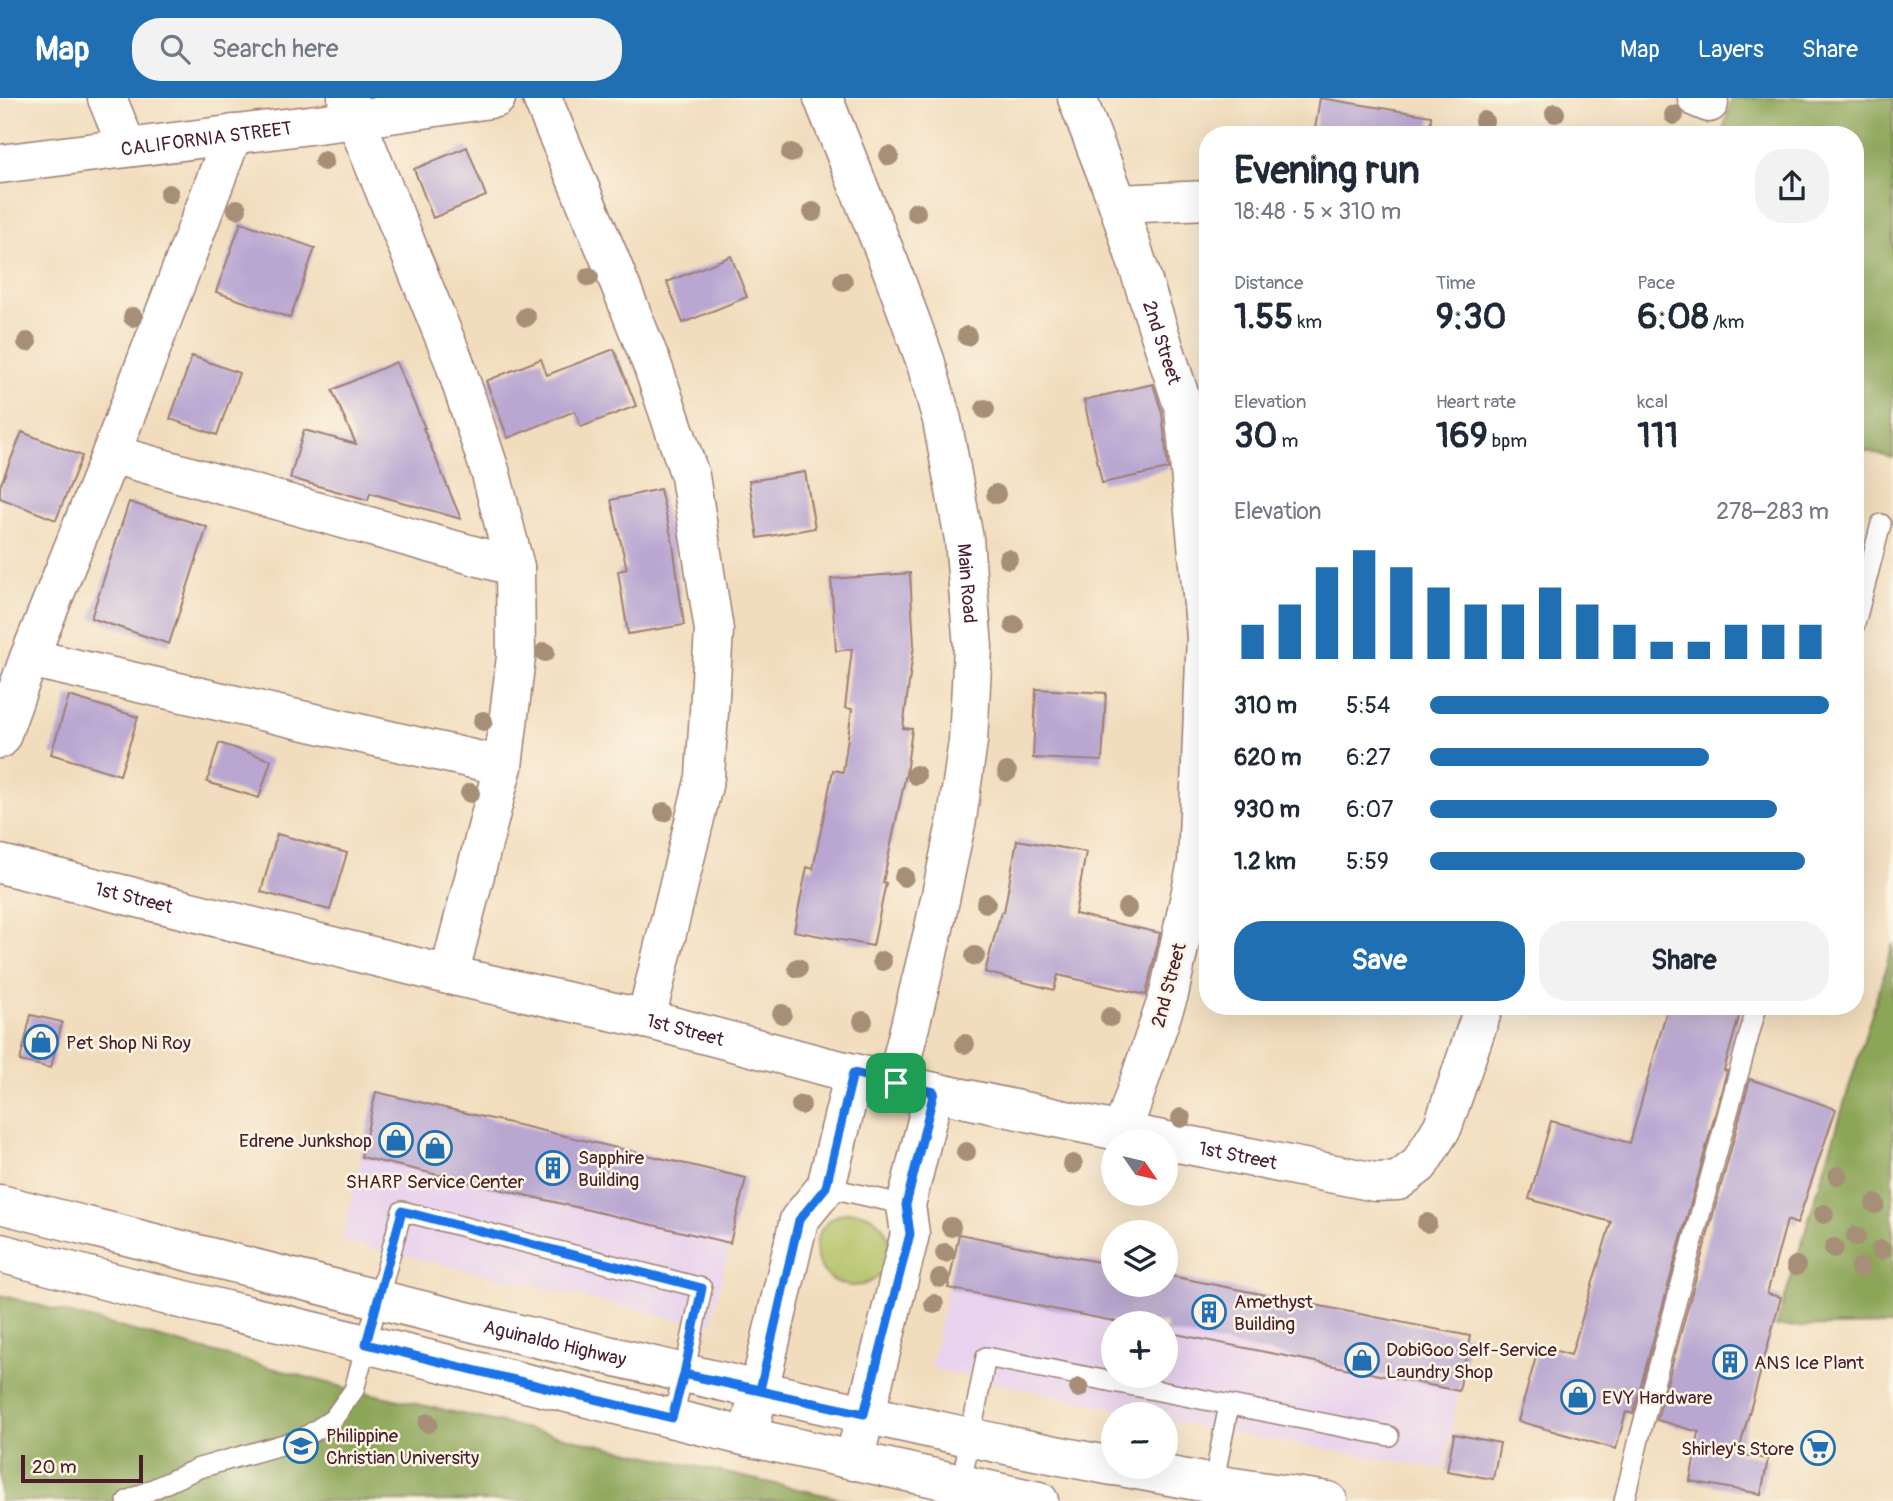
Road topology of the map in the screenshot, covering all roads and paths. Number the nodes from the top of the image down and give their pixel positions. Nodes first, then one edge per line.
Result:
1 (107, 98) edge
2 (496, 98) edge
3 (542, 98) edge
4 (823, 98) edge
5 (1077, 98) edge
6 (352, 109) edge
7 (233, 134) junction
8 (127, 147) junction
9 (2, 169) edge
10 (1199, 200) edge
11 (1118, 204) junction
12 (1196, 409) edge
13 (111, 454) junction
14 (1199, 471) edge
15 (1881, 524) dead end
16 (515, 567) junction
17 (1864, 589) edge
18 (29, 659) junction
19 (0, 739) edge
20 (503, 766) junction
21 (0, 864) edge
22 (1199, 875) edge
23 (449, 975) junction
24 (1481, 1015) edge
25 (1755, 1015) edge
26 (646, 1019) junction
27 (853, 1073) junction
28 (896, 1083) junction
29 (934, 1092) junction
30 (1108, 1129) edge
31 (1123, 1129) edge
32 (1178, 1143) edge
33 (826, 1187) junction
34 (0, 1204) edge
35 (906, 1205) junction
36 (0, 1253) edge
37 (378, 1300) junction
38 (366, 1344) junction
39 (684, 1374) junction
40 (760, 1390) junction
41 (1229, 1405) junction
42 (864, 1414) junction
43 (672, 1418) junction
44 (1389, 1436) dead end
45 (748, 1437) junction
46 (971, 1437) junction
47 (854, 1461) junction
48 (1101, 1463) edge
49 (1162, 1479) edge
50 (961, 1484) junction
51 (1212, 1493) edge
52 (127, 1501) edge
53 (1039, 1501) edge
54 (1328, 1501) edge
55 (1624, 1501) edge

1 - 8 street
2 - 6 street, CALIFORNIA STREET
3 - 26 street
4 - 28 street, Main Road
5 - 11 street, 2nd Street
6 - 7 street, CALIFORNIA STREET
6 - 16 street
7 - 8 street, CALIFORNIA STREET
7 - 13 street
8 - 9 street, CALIFORNIA STREET
10 - 11 street
11 - 12 street, 2nd Street
12 - 14 street, 2nd Street
13 - 16 street
13 - 18 street
15 - 17 lane
16 - 20 street
18 - 19 street
18 - 20 street
20 - 23 street
21 - 23 street, 1st Street
22 - 31 street, 2nd Street
23 - 26 street, 1st Street
24 - 32 street, 1st Street
25 - 55 lane
26 - 27 street, 1st Street
27 - 28 street, 1st Street
27 - 33 street
28 - 29 street, 1st Street
29 - 30 street, 1st Street
29 - 35 street
33 - 35 lane
33 - 40 street
34 - 37 street, Aguinaldo Highway
35 - 42 street
36 - 38 street
37 - 38 lane
37 - 39 street, Aguinaldo Highway
37 - 39 lane
38 - 43 street
38 - 52 lane
39 - 40 street, Aguinaldo Highway
39 - 43 lane
40 - 42 street, Aguinaldo Highway
40 - 45 street
41 - 44 lane
41 - 46 lane
41 - 51 lane
42 - 46 street, Aguinaldo Highway
42 - 47 street
43 - 45 street
45 - 47 street
46 - 48 street, Aguinaldo Highway
46 - 50 lane
47 - 50 street
49 - 51 street, Aguinaldo Highway
50 - 53 street
51 - 54 street, Aguinaldo Highway

